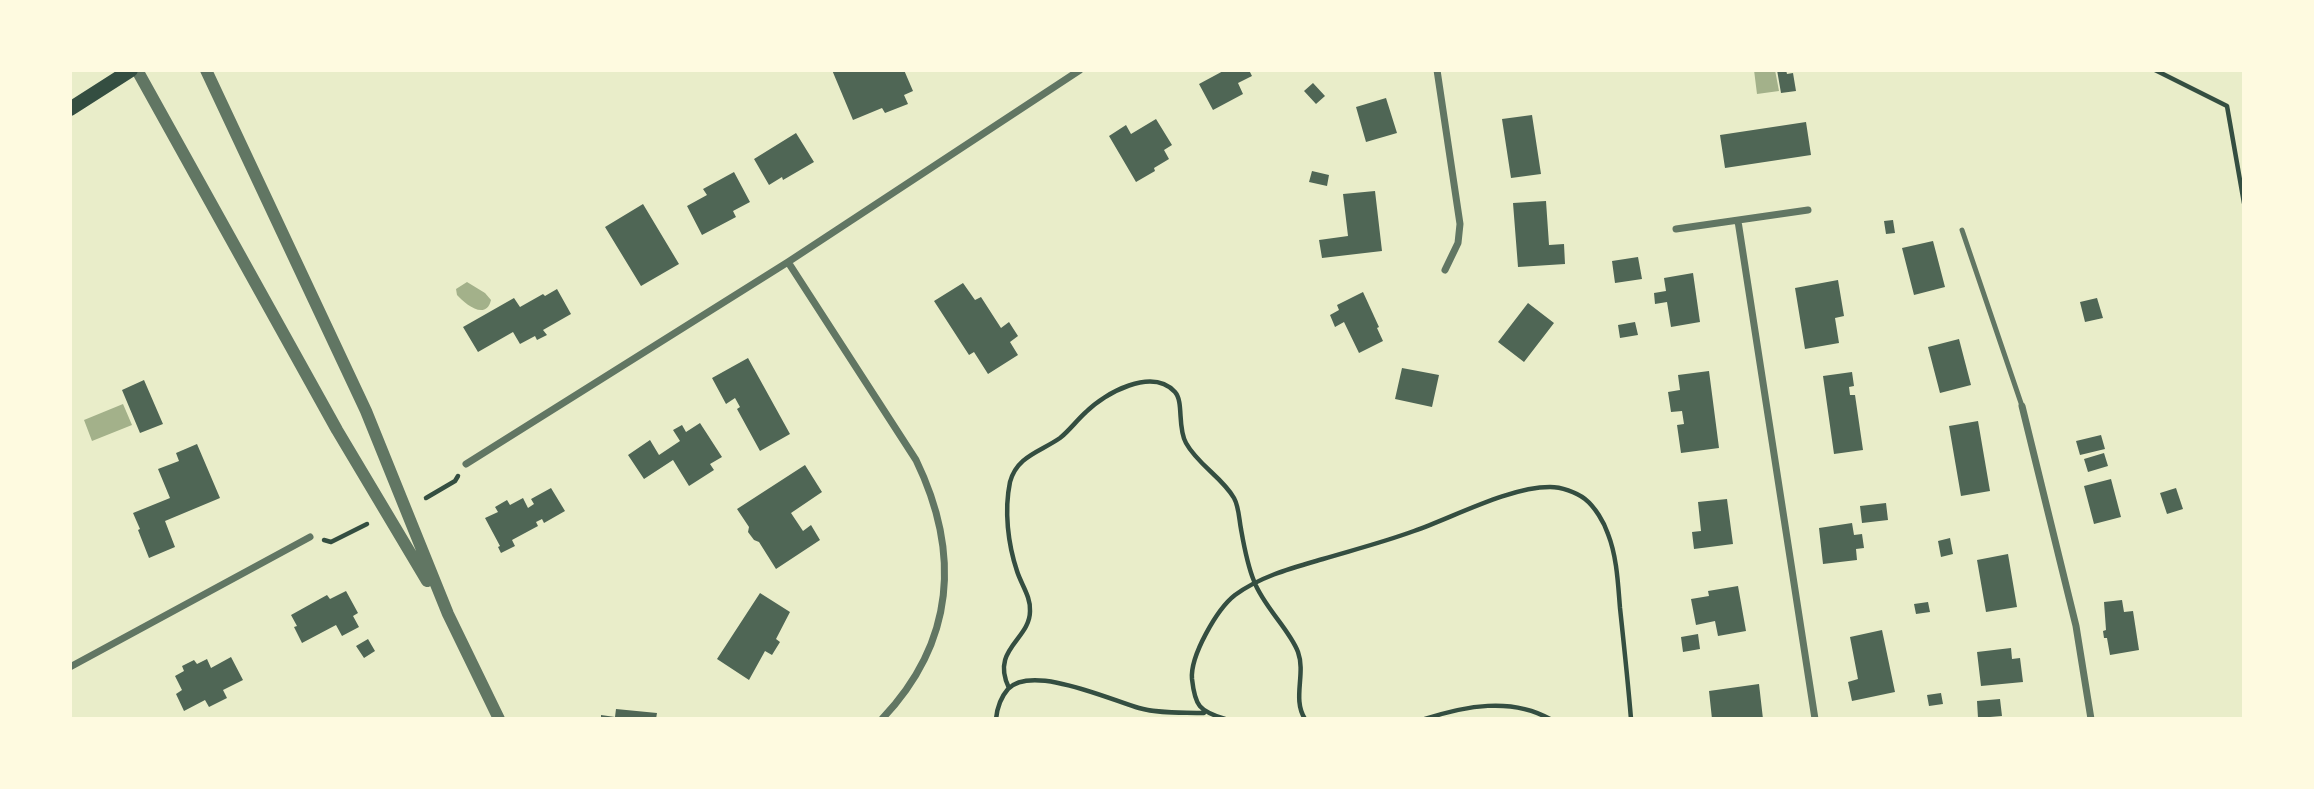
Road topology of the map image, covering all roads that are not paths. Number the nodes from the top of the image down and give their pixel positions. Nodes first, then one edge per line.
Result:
1 (131, 70) edge
2 (137, 70) edge
3 (206, 70) edge
4 (1080, 70) edge
5 (1437, 70) edge
6 (70, 109) edge
7 (1808, 211) dead end
8 (1738, 221) junction
9 (1676, 229) dead end
10 (1962, 230) dead end
11 (788, 262) junction
12 (1445, 270) dead end
13 (2022, 406) joint
14 (466, 464) road end
15 (310, 537) road end
16 (448, 614) junction
17 (70, 667) edge
18 (499, 719) edge
19 (882, 719) edge
20 (1815, 719) edge
21 (2091, 719) edge

1 - 6 main road
2 - 16 street
3 - 16 street
4 - 11 street
5 - 12 street
7 - 8 street
8 - 9 street
8 - 20 street
10 - 13 lane
11 - 14 street
11 - 19 street
13 - 21 street
15 - 17 street
16 - 18 street

